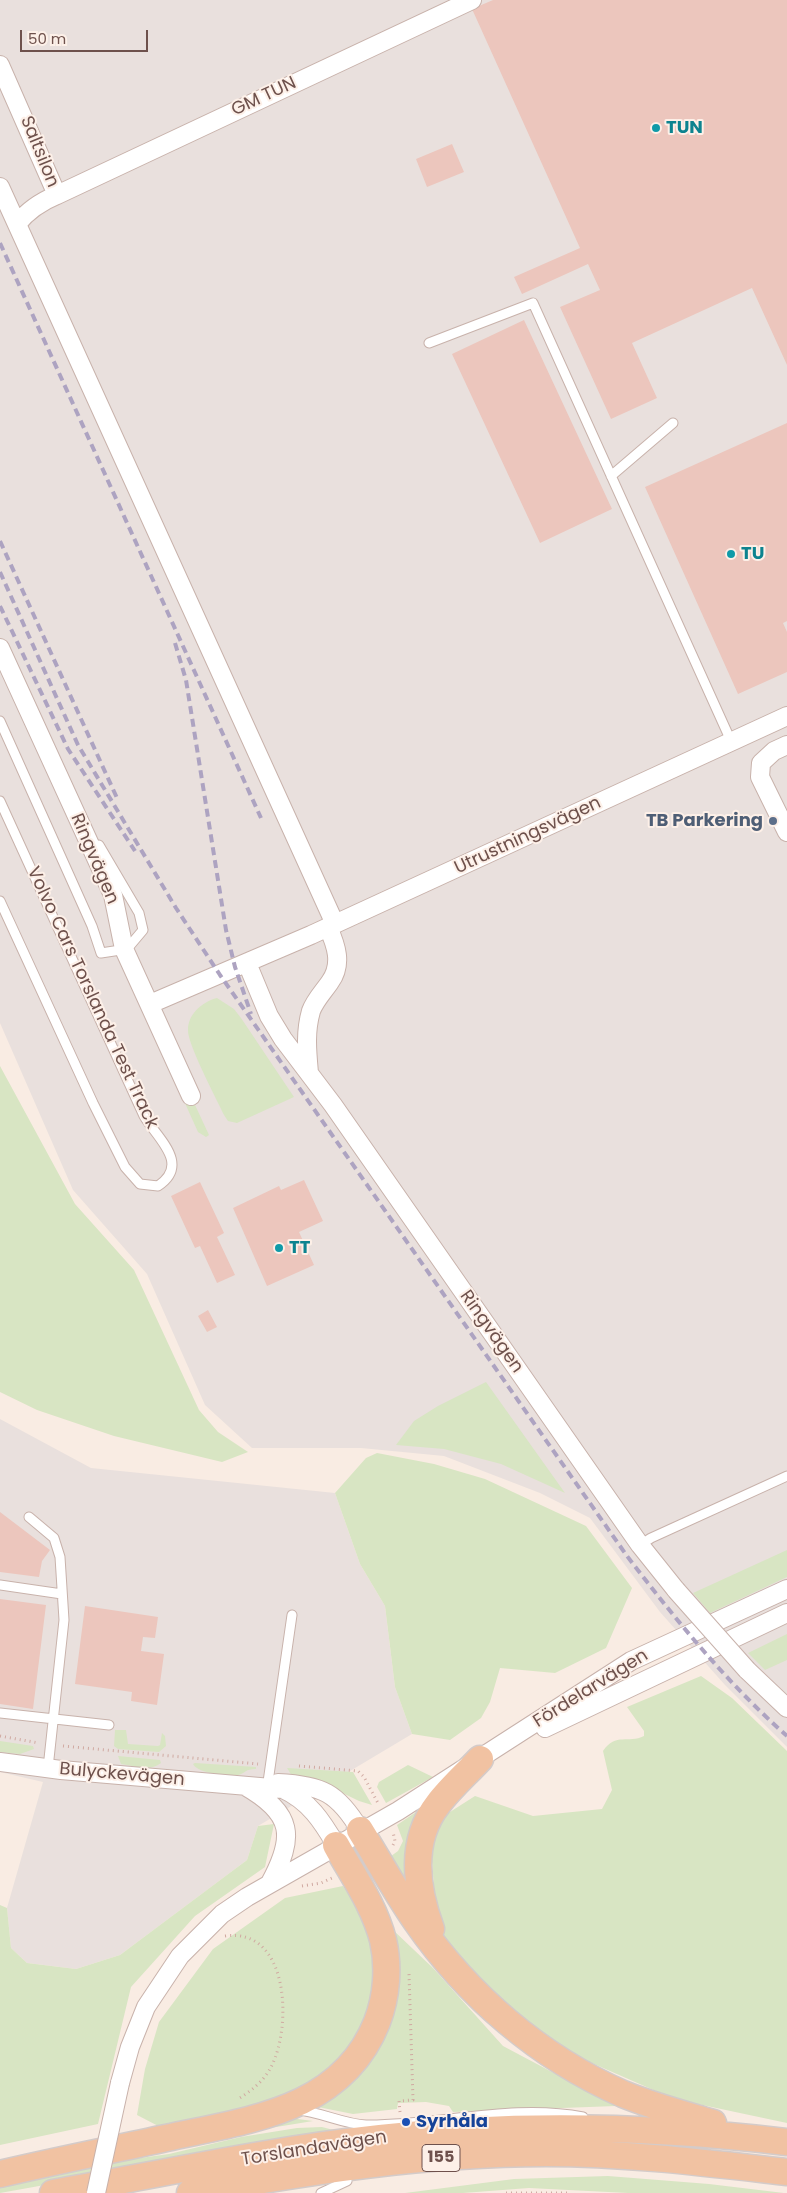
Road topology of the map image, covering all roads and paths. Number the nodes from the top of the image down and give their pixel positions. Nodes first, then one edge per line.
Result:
1 (472, 0) edge
2 (0, 64) edge
3 (0, 187) edge
4 (57, 195) junction
5 (17, 224) junction
6 (429, 343) dead end
7 (673, 423) dead end
8 (611, 476) junction
9 (0, 648) edge
10 (787, 716) edge
11 (0, 721) edge
12 (731, 741) junction
13 (787, 745) edge
14 (0, 801) edge
15 (787, 832) edge
16 (0, 901) edge
17 (332, 926) junction
18 (124, 949) junction
19 (247, 963) junction
20 (150, 1004) junction
21 (309, 1072) junction
22 (191, 1096) dead end
23 (787, 1476) edge
24 (29, 1517) dead end
25 (640, 1545) junction
26 (0, 1585) edge
27 (787, 1589) edge
28 (62, 1594) junction
29 (787, 1613) edge
30 (292, 1615) dead end
31 (787, 1708) edge
32 (0, 1714) edge
33 (53, 1720) junction
34 (109, 1725) dead end
35 (0, 1736) edge
36 (51, 1744) junction
37 (480, 1760) junction
38 (0, 1762) edge
39 (271, 1765) junction
40 (48, 1768) junction
41 (258, 1785) junction
42 (386, 1817) junction
43 (360, 1830) junction
44 (336, 1845) junction
45 (375, 1855) junction
46 (350, 1869) junction
47 (269, 1884) junction
48 (297, 1886) dead end
49 (225, 1931) dead end
50 (440, 1953) junction
51 (234, 2102) dead end
52 (284, 2109) junction
53 (642, 2129) junction
54 (787, 2141) edge
55 (695, 2161) junction
56 (787, 2172) edge
57 (0, 2174) edge
58 (347, 2182) junction
59 (52, 2193) edge
60 (96, 2193) edge
61 (190, 2193) edge
62 (275, 2193) edge
63 (320, 2193) edge
64 (506, 2193) edge
65 (567, 2193) edge

1 - 4 street, GM TUN
2 - 4 street, Saltsilon
3 - 5 street
4 - 5 street, Saltsilon
5 - 17 street
6 - 8 lane
7 - 8 lane
8 - 12 lane
9 - 18 street, Ringvägen
10 - 12 street, Utrustningsvägen
11 - 18 lane
12 - 17 street, Utrustningsvägen
13 - 15 street
14 - 16 lane, Volvo Cars Torslanda Test Track
17 - 19 street, Utrustningsvägen
17 - 21 street
18 - 20 street, Ringvägen
19 - 20 street
19 - 21 street, Ringvägen
20 - 22 street, Ringvägen
21 - 25 street, Ringvägen
23 - 25 lane
24 - 28 lane
25 - 31 street, Ringvägen, bridge
26 - 28 lane
27 - 37 street, Fördelarvägen
28 - 33 lane
29 - 37 street, Fördelarvägen
30 - 39 lane
32 - 33 lane
33 - 34 lane
33 - 36 lane
35 - 36 path
36 - 39 path
36 - 40 lane
37 - 42 street, Fördelarvägen
37 - 50 main road
38 - 40 street, Bulyckevägen
39 - 41 lane
39 - 42 path
40 - 41 street, Bulyckevägen
41 - 43 street, Bulyckevägen
41 - 44 street, Bulyckevägen
41 - 47 street
42 - 43 street, Fördelarvägen
42 - 45 path
43 - 44 street, Fördelarvägen
43 - 45 main road
44 - 46 main road
44 - 47 street, Fördelarvägen
45 - 50 main road
46 - 48 path
46 - 52 main road
47 - 60 street, Fördelarvägen, bridge
49 - 51 path
50 - 54 main road
52 - 53 lane
52 - 57 main road
53 - 54 main road, Torslandavägen / 155
53 - 59 main road, Torslandavägen / 155
55 - 56 main road, Torslandavägen / 155
55 - 58 main road
55 - 61 main road, Torslandavägen / 155
58 - 62 main road
58 - 63 lane
64 - 65 path

